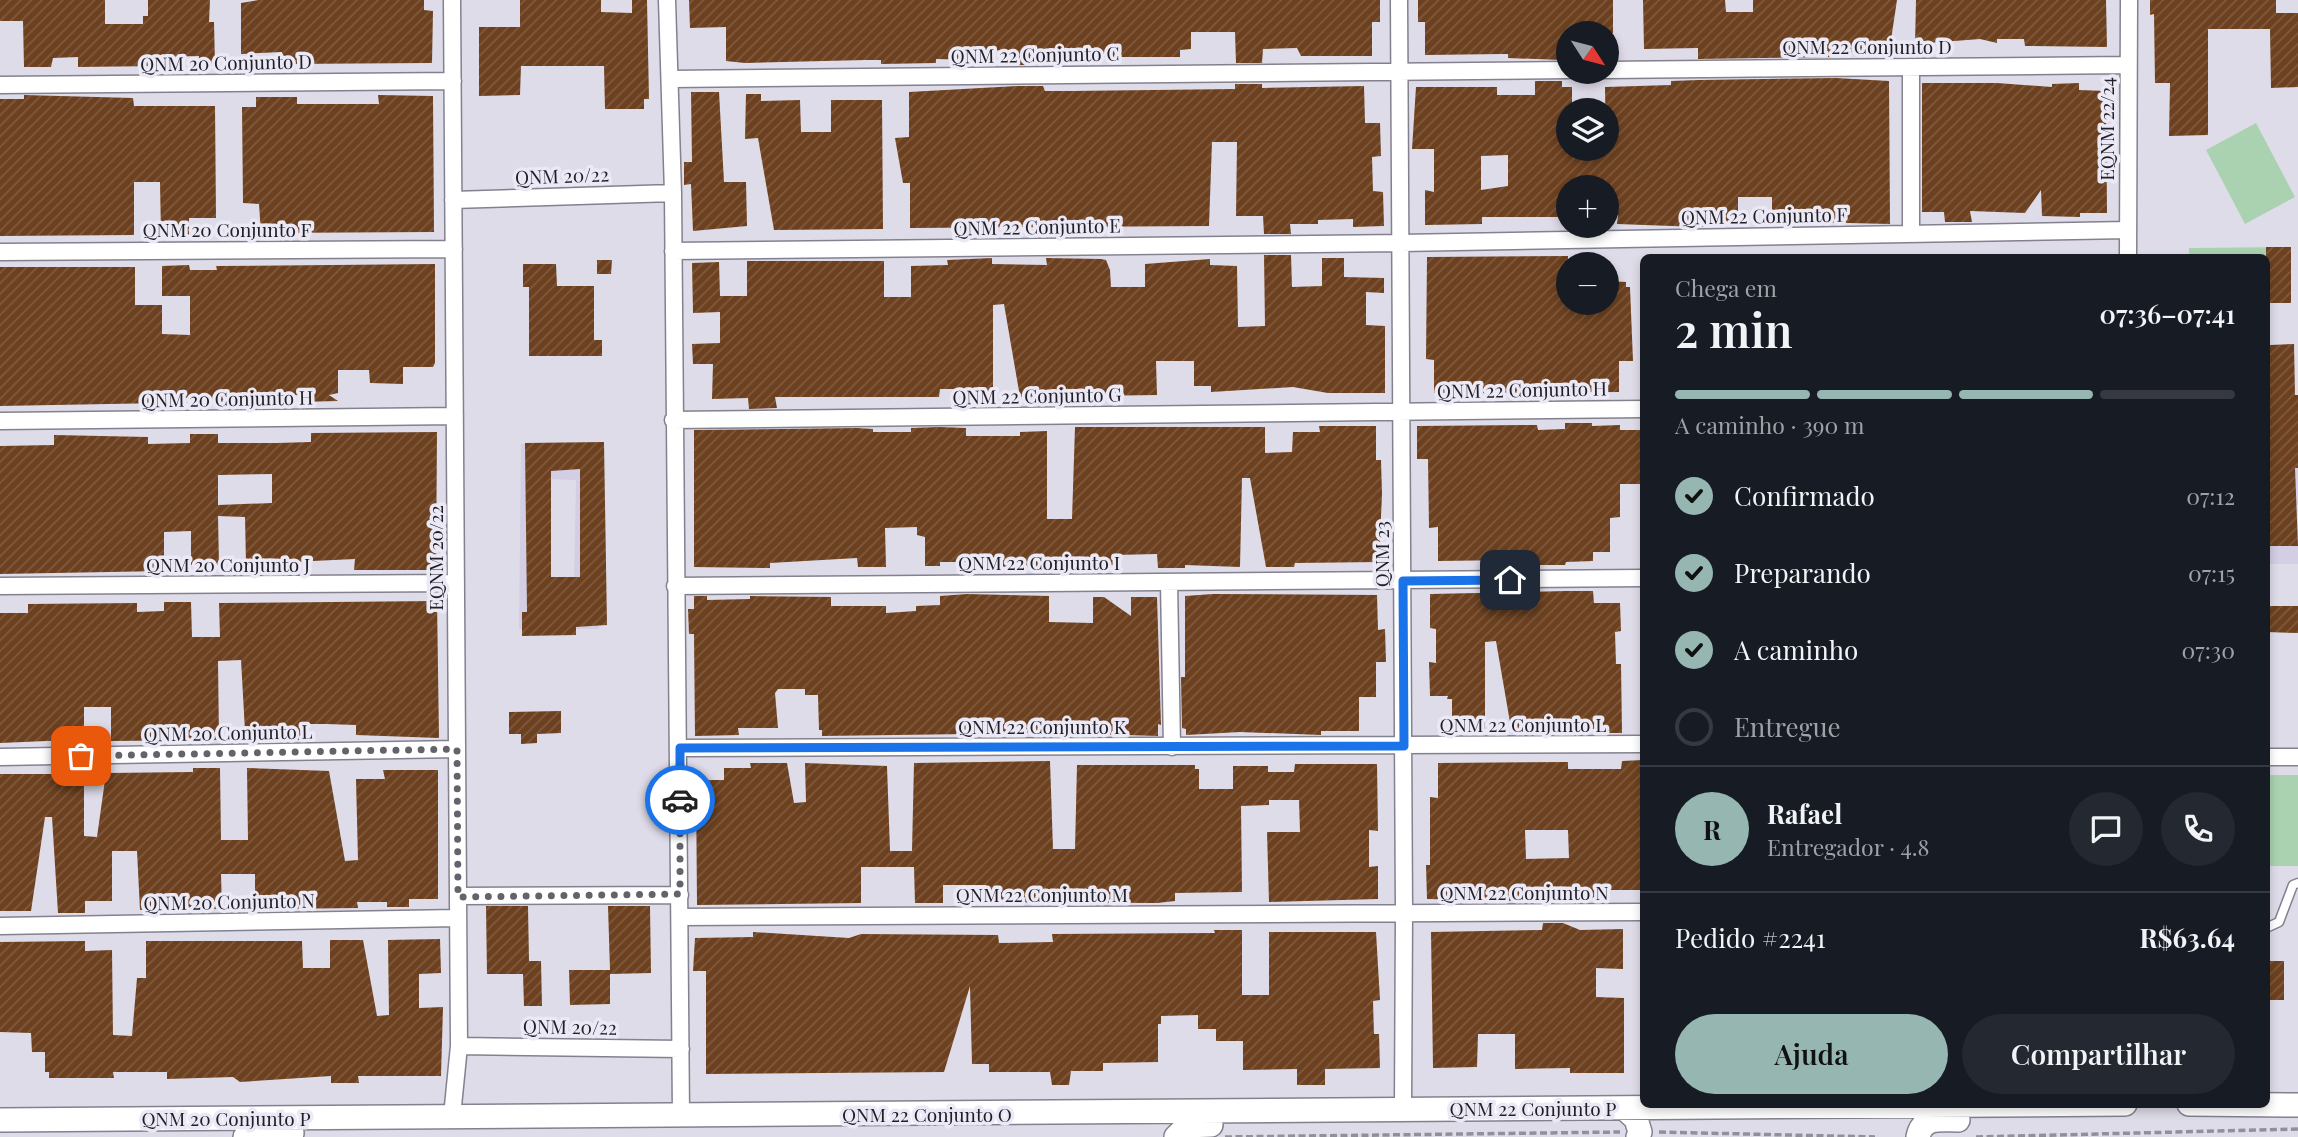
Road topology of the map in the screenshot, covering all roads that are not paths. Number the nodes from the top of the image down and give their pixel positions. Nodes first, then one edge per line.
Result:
1 (452, 0) edge
2 (667, 0) edge
3 (1399, 0) edge
4 (2129, 0) edge
5 (2127, 65) junction
6 (1911, 67) junction
7 (1619, 69) edge
8 (1556, 70) edge
9 (1400, 71) junction
10 (671, 79) junction
11 (453, 81) junction
12 (0, 85) edge
13 (673, 193) junction
14 (453, 200) junction
15 (2128, 230) junction
16 (1911, 234) junction
17 (1401, 243) junction
18 (454, 249) junction
19 (673, 251) junction
20 (0, 252) edge
21 (2128, 254) edge
22 (1640, 409) edge
23 (1402, 412) junction
24 (455, 416) junction
25 (673, 420) junction
26 (0, 421) edge
27 (1640, 578) edge
28 (1403, 581) junction
29 (456, 583) junction
30 (1169, 583) junction
31 (0, 586) edge
32 (675, 586) junction
33 (1640, 744) edge
34 (1404, 746) junction
35 (1172, 747) junction
36 (680, 748) junction
37 (457, 749) junction
38 (0, 757) edge
39 (2270, 757) edge
40 (2298, 757) edge
41 (2298, 883) edge
42 (680, 894) junction
43 (458, 897) junction
44 (1640, 912) edge
45 (1404, 914) junction
46 (680, 916) junction
47 (458, 918) junction
48 (0, 926) edge
49 (2270, 926) edge
50 (459, 1046) junction
51 (681, 1049) junction
52 (2270, 1105) edge
53 (2298, 1105) edge
54 (1403, 1108) junction
55 (1624, 1108) junction
56 (1640, 1108) edge
57 (2098, 1108) edge
58 (1357, 1111) junction
59 (681, 1115) junction
60 (883, 1115) junction
61 (452, 1116) junction
62 (409, 1117) junction
63 (0, 1120) edge
64 (1639, 1134) edge
65 (244, 1137) edge
66 (900, 1137) edge
67 (1176, 1137) edge
68 (1918, 1137) edge

1 - 11 street, EQNM 20/22
2 - 10 street
3 - 9 street, QNM 23
4 - 5 street, EQNM 22/24
5 - 6 street, QNM 22 Conjunto D
5 - 15 street, EQNM 22/24
6 - 7 street, QNM 22 Conjunto D
6 - 16 street
8 - 9 street
9 - 10 street, QNM 22 Conjunto C
9 - 17 street, QNM 23
10 - 13 street
11 - 12 street, QNM 20 Conjunto D
11 - 14 street, EQNM 20/22
13 - 14 street, QNM 20/22
13 - 19 street
14 - 18 street, EQNM 20/22
15 - 16 street, QNM 22 Conjunto F
15 - 21 street, EQNM 22/24
16 - 17 street, QNM 22 Conjunto F
17 - 19 street, QNM 22 Conjunto E
17 - 23 street, QNM 23
18 - 20 street, QNM 20 Conjunto F
18 - 24 street, EQNM 20/22
19 - 25 street
22 - 23 street, QNM 22 Conjunto H
23 - 25 street, QNM 22 Conjunto G
23 - 28 street, QNM 23
24 - 26 street, QNM 20 Conjunto H
24 - 29 street, EQNM 20/22
25 - 32 street
27 - 28 street, QNM 22 Conjunto I
28 - 30 street, QNM 22 Conjunto I
28 - 34 street, QNM 23
29 - 31 street, QNM 20 Conjunto J
29 - 37 street, EQNM 20/22
30 - 32 street, QNM 22 Conjunto I
30 - 35 street
32 - 36 street
33 - 34 street, QNM 22 Conjunto L
34 - 35 street, QNM 22 Conjunto K
34 - 45 street, QNM 23
35 - 36 street, QNM 22 Conjunto K
36 - 42 street
37 - 38 street, QNM 20 Conjunto L
37 - 43 street, EQNM 20/22
39 - 40 street
41 - 49 lane
42 - 43 street
42 - 46 street
43 - 47 street, EQNM 20/22
44 - 45 street, QNM 22 Conjunto N
45 - 46 street, QNM 22 Conjunto M
45 - 54 street, QNM 23
46 - 51 street
47 - 48 street, QNM 20 Conjunto N
47 - 50 street, EQNM 20/22
50 - 51 street, QNM 20/22
50 - 61 street, EQNM 20/22
51 - 59 street
52 - 53 main road
54 - 55 main road, QNM 22 Conjunto P
54 - 58 main road, QNM 22 Conjunto O
55 - 56 main road, QNM 22 Conjunto P
55 - 64 main road
57 - 68 main road
58 - 60 main road, QNM 22 Conjunto O
58 - 67 main road
59 - 60 main road, QNM 22 Conjunto O
59 - 61 main road, QNM 22 Conjunto O
60 - 66 main road
61 - 62 main road, QNM 20 Conjunto P
62 - 63 main road, QNM 20 Conjunto P
62 - 65 main road

